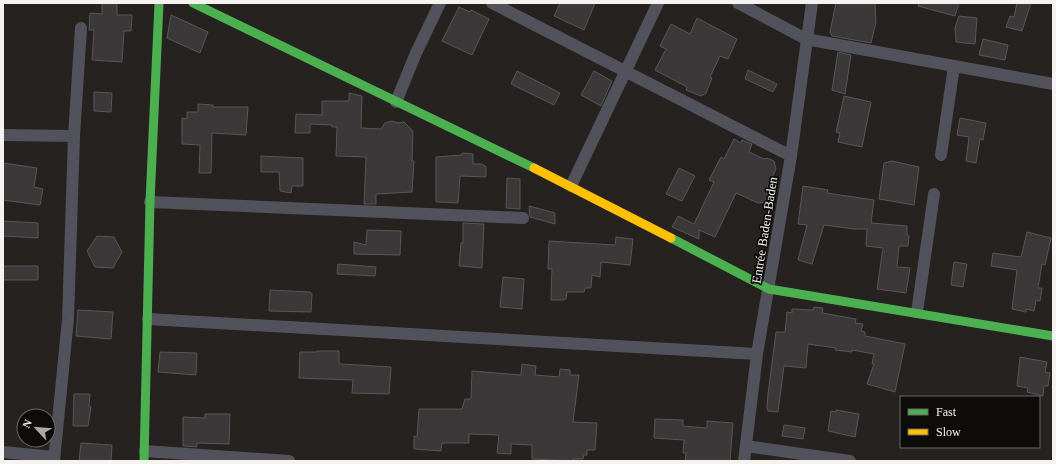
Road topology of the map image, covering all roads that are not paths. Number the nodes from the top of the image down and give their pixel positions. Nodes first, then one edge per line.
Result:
1 (159, 3) edge
2 (193, 3) edge
3 (440, 3) edge
4 (492, 3) edge
5 (658, 3) edge
6 (738, 3) edge
7 (812, 3) edge
8 (81, 28) dead end
9 (806, 39) junction
10 (954, 66) junction
11 (626, 70) junction
12 (1053, 84) edge
13 (396, 102) junction
14 (3, 135) edge
15 (74, 136) junction
16 (941, 155) dead end
17 (791, 156) junction
18 (571, 186) junction
19 (934, 194) dead end
20 (150, 202) junction
21 (522, 218) dead end
22 (769, 289) junction
23 (917, 312) junction
24 (148, 319) junction
25 (1053, 336) edge
26 (757, 354) junction
27 (746, 446) junction
28 (3, 452) edge
29 (145, 456) edge
30 (54, 459) edge
31 (289, 461) edge
32 (744, 461) edge
33 (850, 461) edge

1 - 20 street
2 - 13 street
3 - 13 street
4 - 11 street
5 - 11 street
6 - 9 street
7 - 9 street, Entrée Baden-Baden
8 - 15 street
9 - 10 street
9 - 17 street, Entrée Baden-Baden
10 - 12 street
10 - 16 street
11 - 17 street
11 - 18 street
13 - 18 street
14 - 15 street
15 - 30 street
17 - 22 street, Entrée Baden-Baden
18 - 22 street
19 - 23 street
20 - 21 street
20 - 24 street
22 - 23 street
22 - 26 street, Entrée Baden-Baden
23 - 25 street
24 - 26 street
24 - 29 street
26 - 27 street, Entrée Baden-Baden
27 - 32 street, Entrée Baden-Baden
27 - 33 street
28 - 30 street
29 - 31 street

